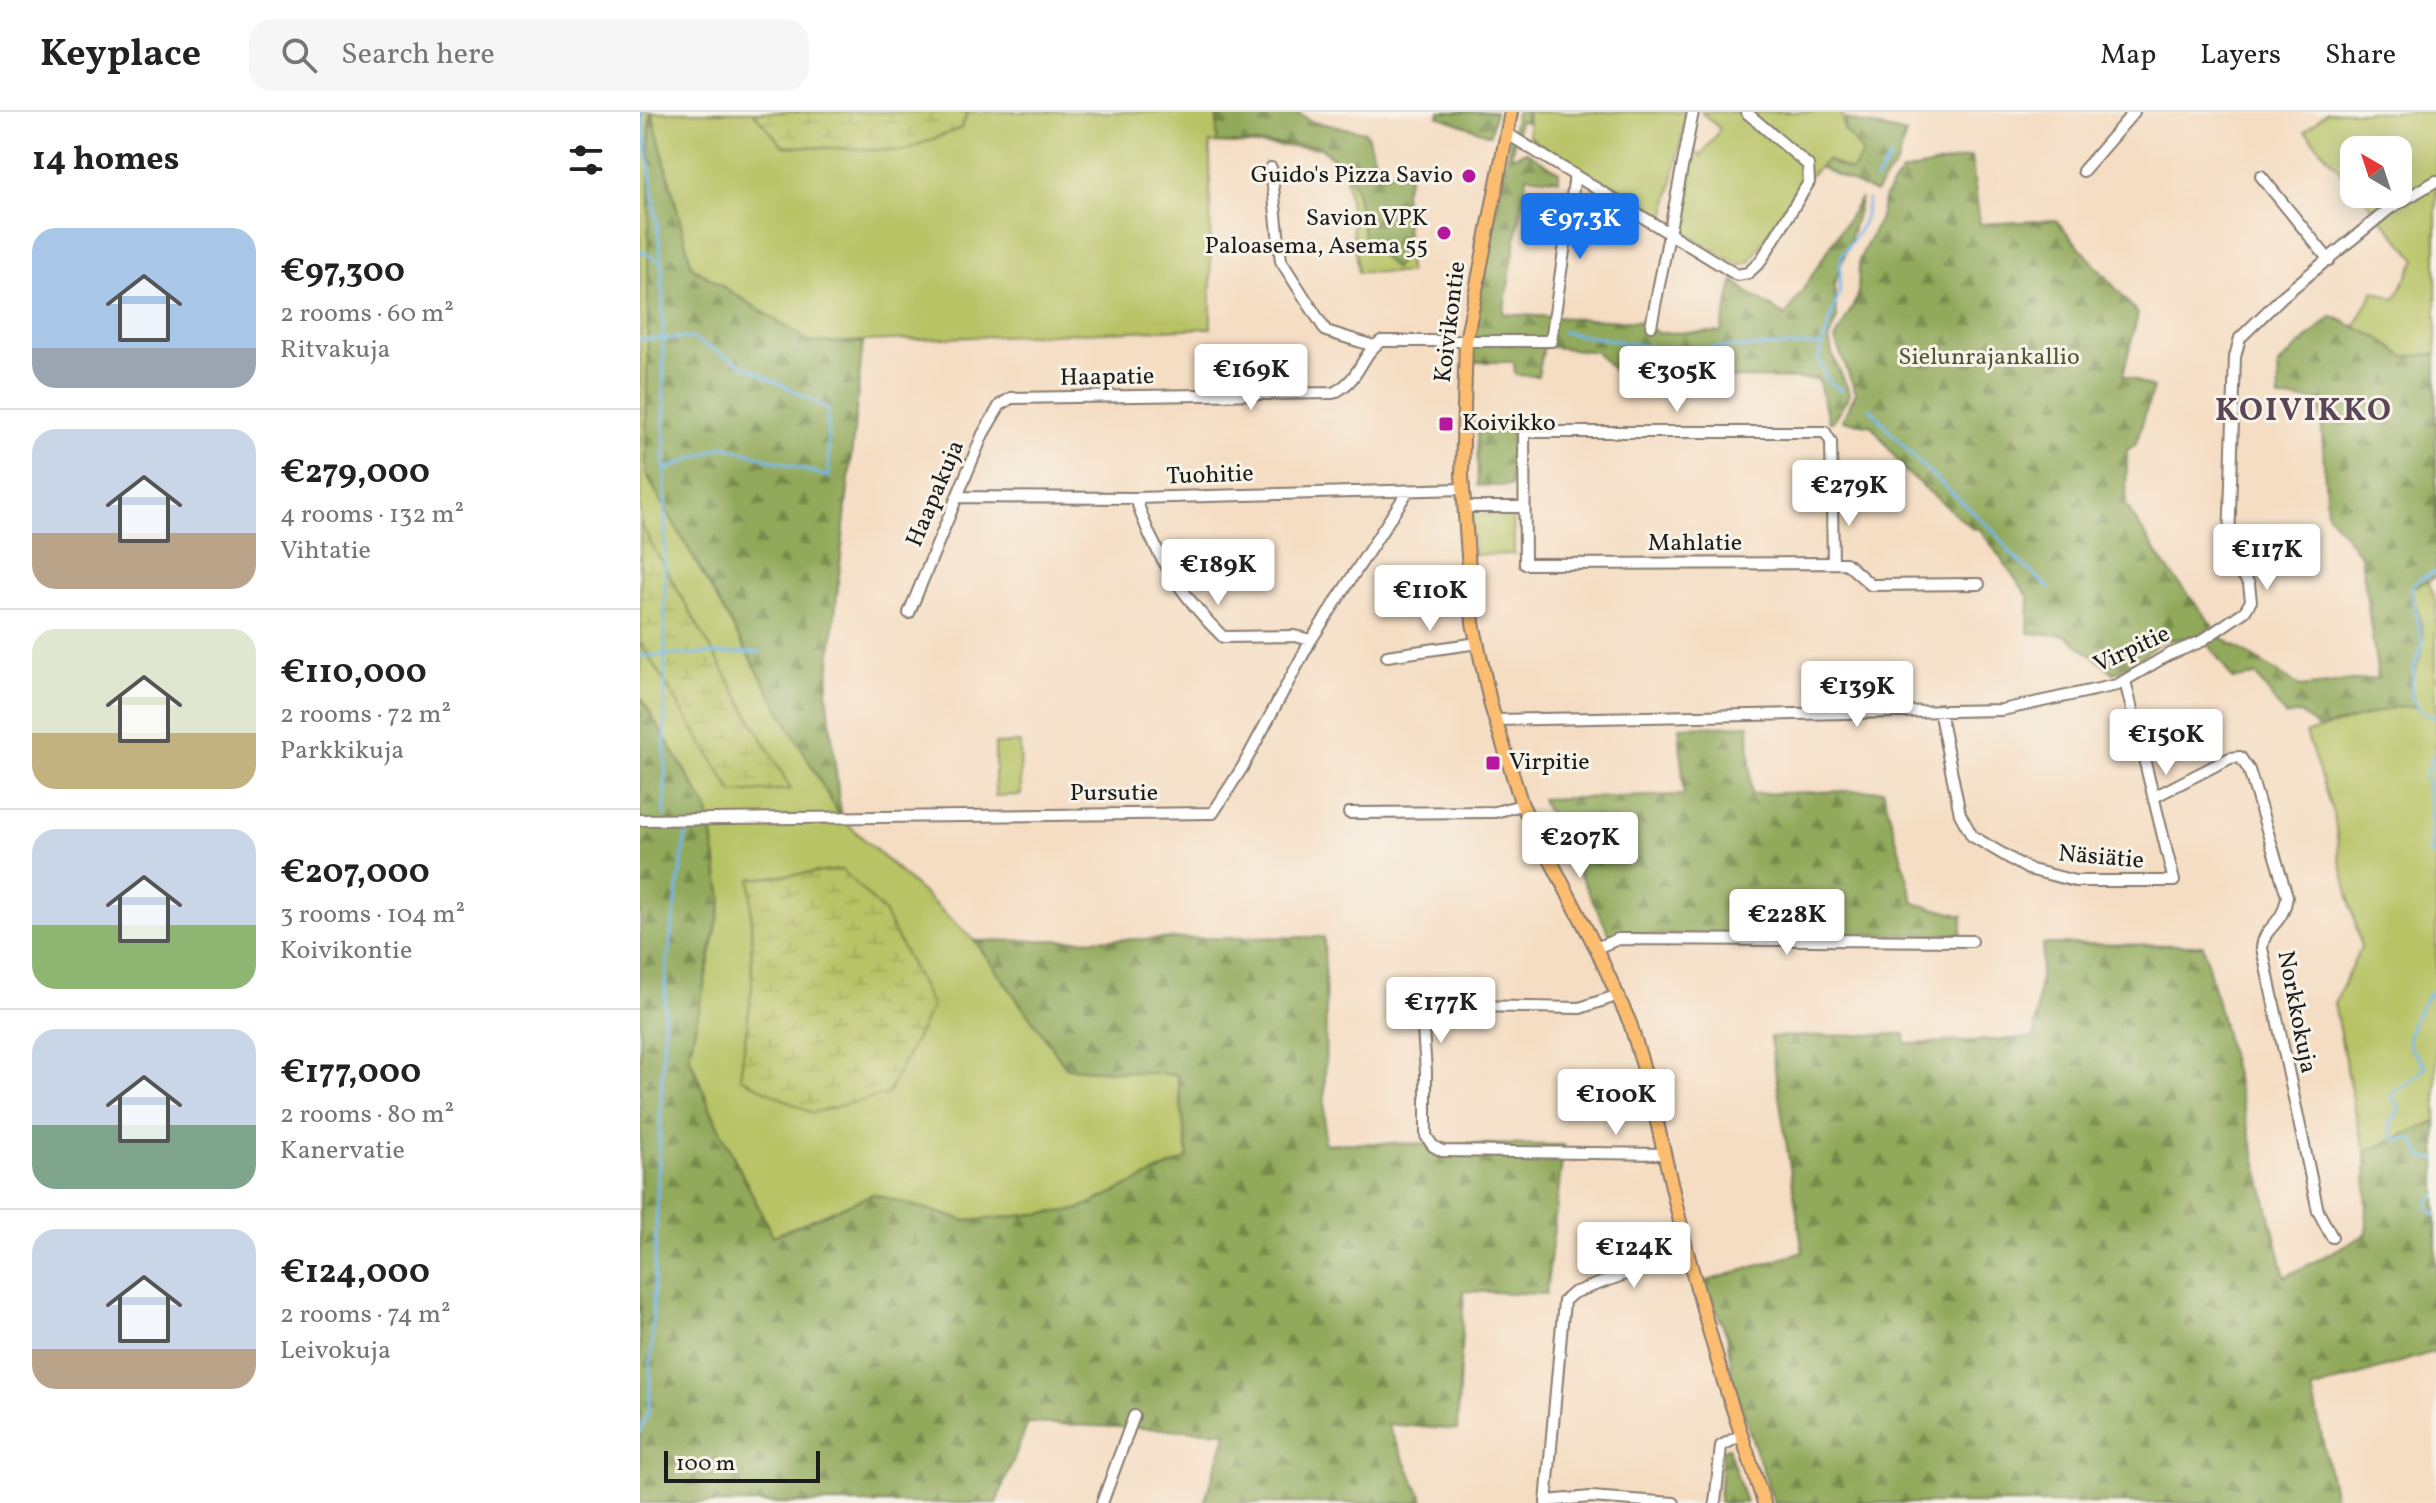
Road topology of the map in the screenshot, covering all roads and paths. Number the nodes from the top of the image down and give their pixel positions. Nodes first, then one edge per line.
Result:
1 (1511, 112) edge
2 (1693, 112) edge
3 (1746, 112) edge
4 (2131, 113) edge
5 (1506, 133) junction
6 (1271, 168) dead end
7 (2083, 171) dead end
8 (1575, 175) junction
9 (2261, 176) dead end
10 (2436, 181) edge
11 (1669, 231) junction
12 (2329, 260) junction
13 (1651, 326) dead end
14 (1466, 341) junction
15 (1374, 346) junction
16 (1011, 398) joint
17 (1463, 489) junction
18 (1408, 491) junction
19 (958, 497) junction
20 (1136, 498) junction
21 (1464, 507) junction
22 (1524, 507) junction
23 (1833, 563) junction
24 (1979, 584) dead end
25 (909, 613) dead end
26 (1311, 640) junction
27 (1478, 643) junction
28 (1387, 656) dead end
29 (2125, 681) junction
30 (1939, 710) junction
31 (1495, 720) junction
32 (2154, 797) junction
33 (1522, 805) junction
34 (1349, 813) dead end
35 (640, 820) edge
36 (1972, 941) dead end
37 (1596, 948) junction
38 (1619, 995) junction
39 (1664, 1154) junction
40 (2332, 1237) dead end
41 (1687, 1252) junction
42 (1134, 1416) dead end
43 (1741, 1435) junction
44 (1546, 1502) edge
45 (1102, 1503) edge
46 (1674, 1503) edge
47 (1715, 1503) edge
48 (1764, 1503) edge

1 - 5 main road, Koivikontie
2 - 11 street
3 - 11 street
4 - 7 street
5 - 8 street
5 - 14 main road, Koivikontie
6 - 15 street
8 - 11 street
8 - 14 street
9 - 12 street
10 - 12 street, Virpitie
11 - 13 street
12 - 29 street, Virpitie
14 - 15 street
14 - 17 main road, Koivikontie
15 - 16 street, Haapatie
16 - 19 street, Haapakuja
17 - 18 street, Tuohitie
17 - 21 main road, Koivikontie
18 - 20 street, Tuohitie
18 - 26 street, Pursutie
19 - 20 street, Tuohitie
19 - 25 street, Haapakuja
20 - 26 street
21 - 22 street
21 - 27 main road, Koivikontie
22 - 23 street, Mahlatie
22 - 23 street, Mahlatie
23 - 24 street, Mahlatie
26 - 35 street, Pursutie
27 - 28 street
27 - 31 main road, Koivikontie
29 - 30 street, Virpitie
29 - 32 street
30 - 31 street, Virpitie
30 - 32 street, Näsiätie
31 - 33 main road, Koivikontie
32 - 40 street, Norkkokuja
33 - 34 street
33 - 37 main road, Koivikontie
36 - 37 street
37 - 38 main road, Koivikontie
38 - 39 main road, Koivikontie
38 - 39 street
39 - 41 main road, Koivikontie
41 - 43 main road, Koivikontie
41 - 44 street
42 - 45 street
43 - 47 street
43 - 48 main road, Koivikontie
44 - 46 street

